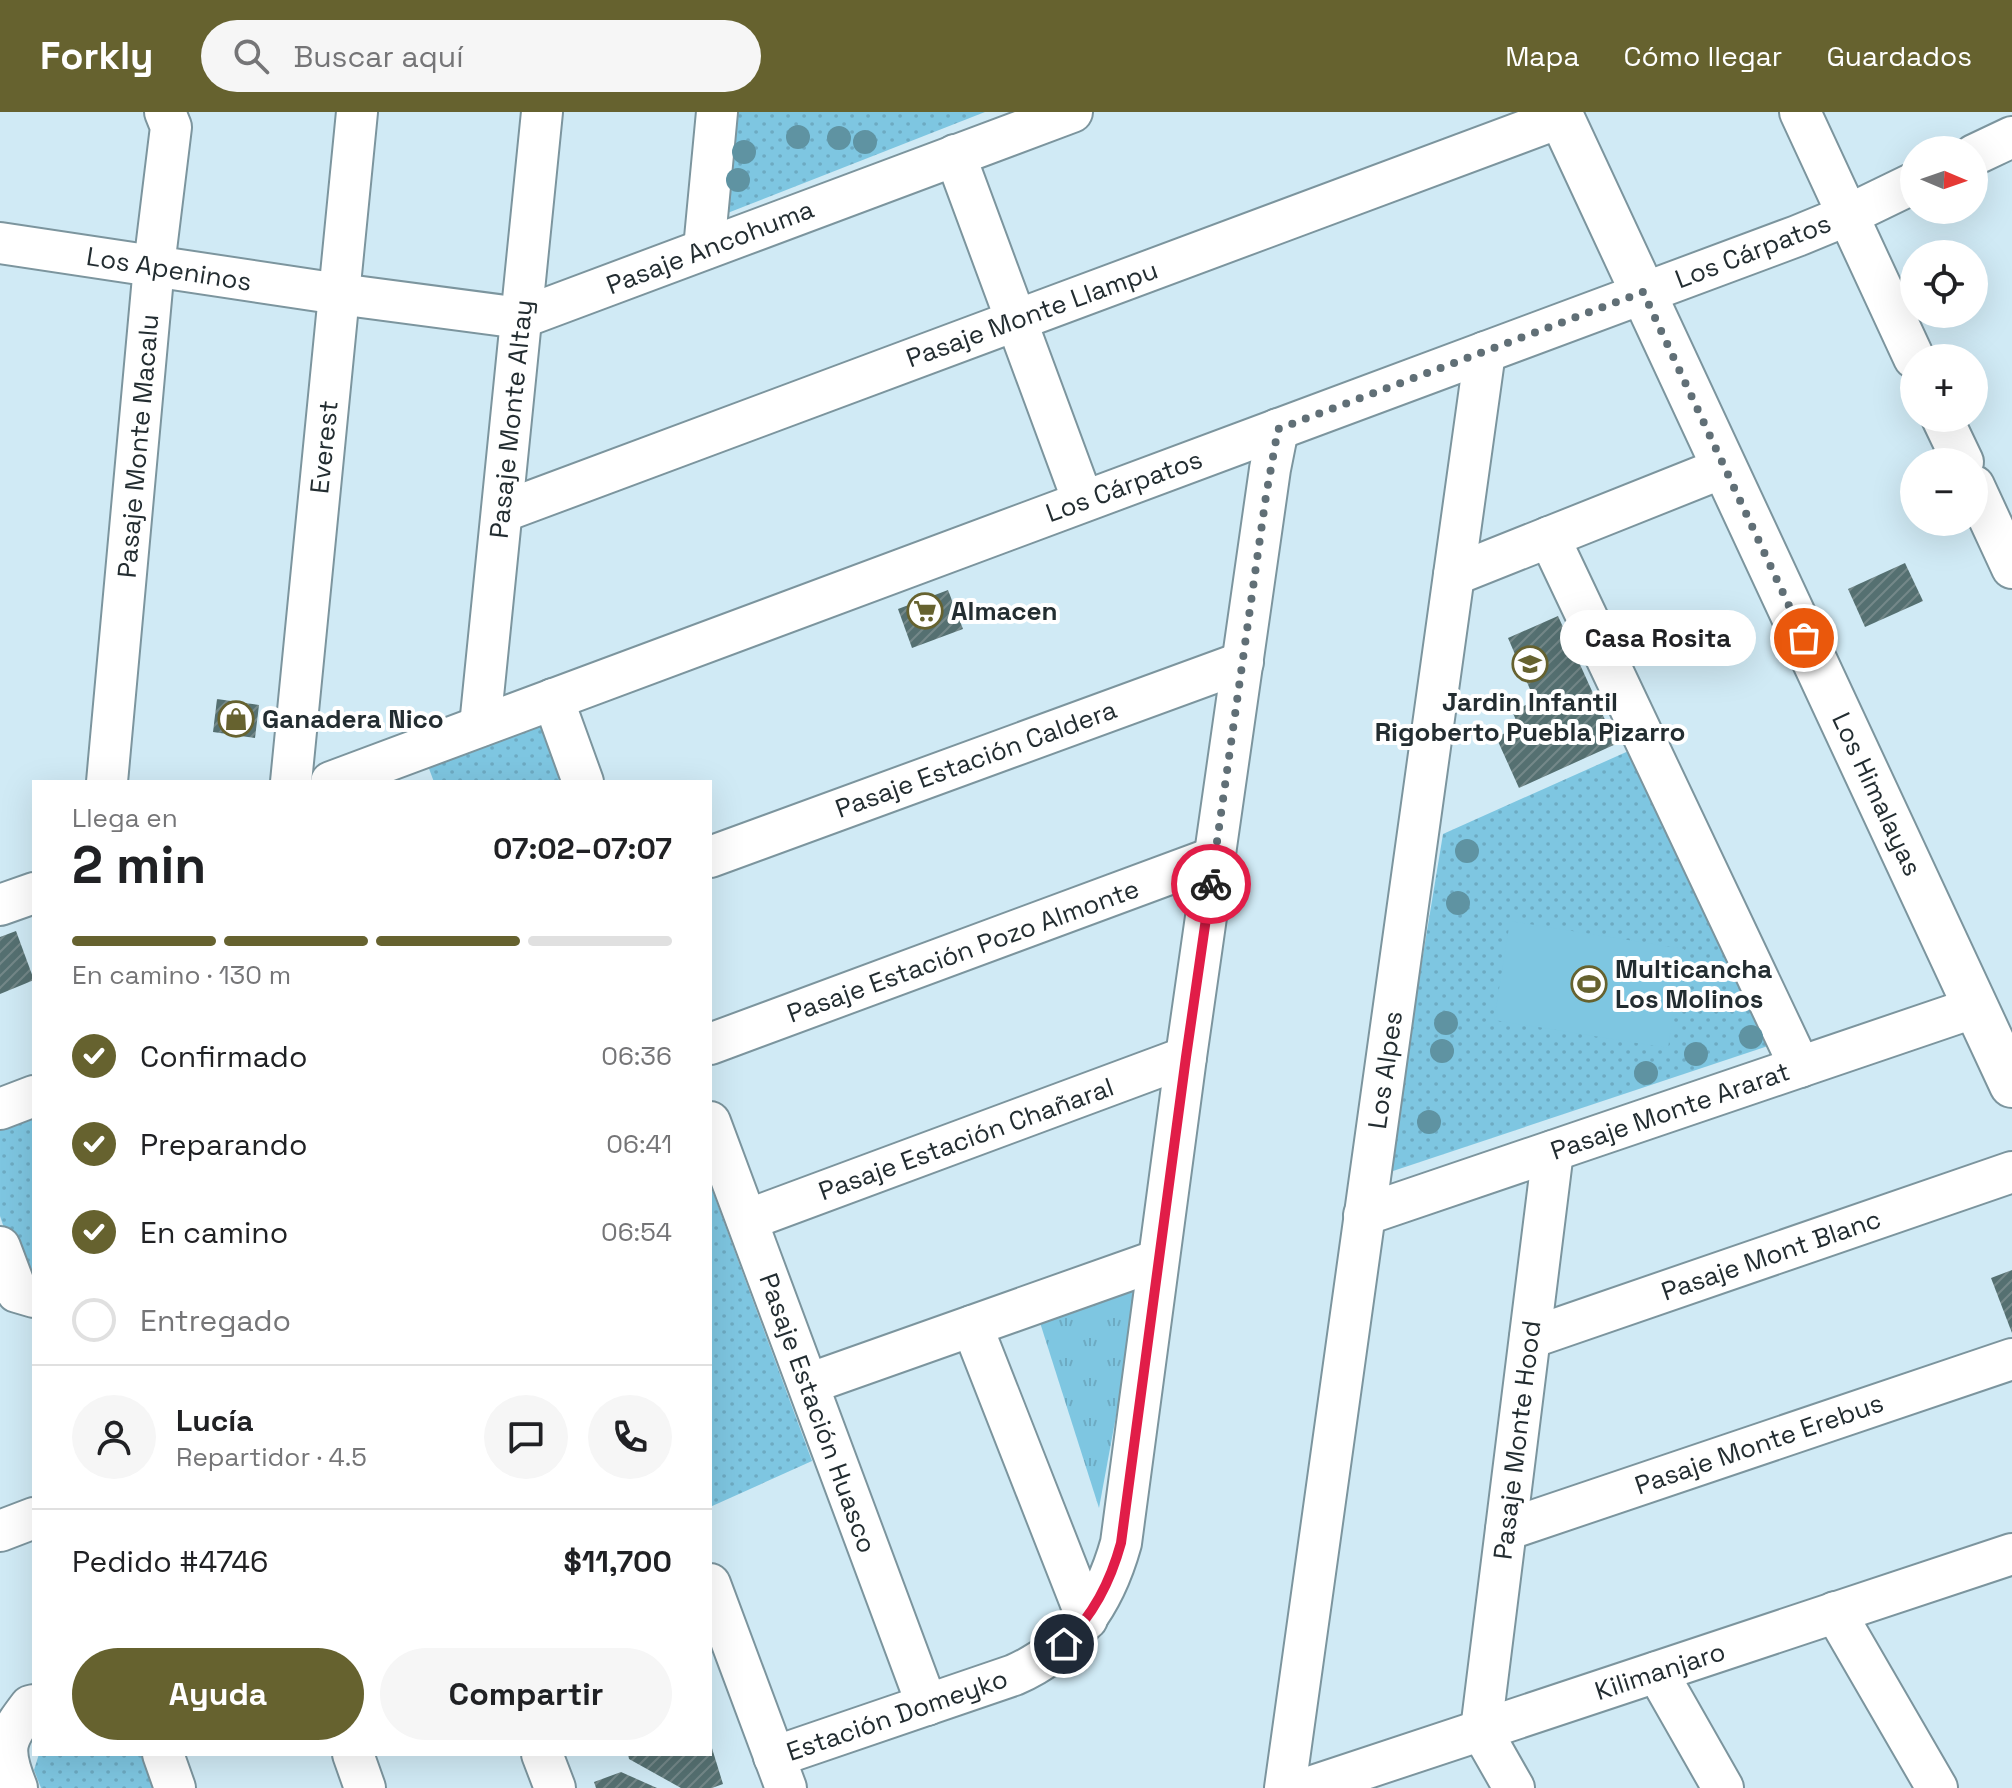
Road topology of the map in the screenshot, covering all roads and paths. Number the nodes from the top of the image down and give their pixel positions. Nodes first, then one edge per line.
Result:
1 (165, 112) edge
2 (357, 112) edge
3 (542, 112) edge
4 (717, 112) edge
5 (1072, 112) edge
6 (1800, 112) edge
7 (1560, 114) edge
8 (2012, 137) edge
9 (1988, 148) edge
10 (955, 155) junction
11 (1900, 190) edge
12 (1848, 215) junction
13 (0, 243) edge
14 (704, 249) junction
15 (154, 266) junction
16 (1643, 292) junction
17 (339, 294) junction
18 (521, 318) junction
19 (1015, 320) junction
20 (1908, 344) edge
21 (1485, 352) junction
22 (1278, 429) junction
23 (1725, 467) junction
24 (1083, 501) junction
25 (502, 512) junction
26 (1988, 516) edge
27 (1549, 537) junction
28 (2012, 568) edge
29 (1454, 575) junction
30 (1243, 662) junction
31 (553, 699) junction
32 (480, 726) junction
33 (404, 769) edge
34 (107, 780) edge
35 (291, 780) edge
36 (342, 780) edge
37 (582, 780) edge
38 (712, 856) edge
39 (1215, 857) junction
40 (1976, 1007) junction
41 (712, 1043) edge
42 (1186, 1057) junction
43 (1800, 1067) junction
44 (2012, 1085) edge
45 (32, 1097) edge
46 (0, 1109) edge
47 (712, 1127) edge
48 (1553, 1151) junction
49 (2012, 1172) edge
50 (1364, 1215) junction
51 (747, 1220) junction
52 (0, 1247) edge
53 (1158, 1260) junction
54 (32, 1296) edge
55 (972, 1326) junction
56 (1530, 1338) junction
57 (2012, 1359) edge
58 (808, 1384) junction
59 (32, 1519) edge
60 (1506, 1530) junction
61 (0, 1531) edge
62 (2011, 1556) edge
63 (712, 1589) edge
64 (1835, 1612) junction
65 (1087, 1619) junction
66 (1657, 1672) junction
67 (927, 1705) junction
68 (32, 1706) edge
69 (1481, 1730) junction
70 (164, 1756) edge
71 (354, 1756) edge
72 (543, 1756) edge
73 (780, 1772) edge
74 (17, 1788) edge
75 (175, 1788) edge
76 (365, 1788) edge
77 (555, 1788) edge
78 (1285, 1788) edge
79 (1307, 1788) edge
80 (1514, 1788) edge
81 (1723, 1788) edge
82 (1937, 1788) edge

1 - 15 street, Pasaje Monte Macalu
2 - 17 street, Everest
3 - 18 street, Pasaje Monte Altay
4 - 14 street
5 - 10 street, Pasaje Ancohuma
6 - 12 street
7 - 16 street, Los Himalayas
7 - 19 street, Pasaje Monte Llampu
8 - 9 street
10 - 14 street, Pasaje Ancohuma
10 - 19 street
11 - 12 street, Los Cárpatos
12 - 16 street, Los Cárpatos
12 - 20 street
13 - 15 street, Los Apeninos
14 - 18 street, Pasaje Ancohuma
15 - 17 street, Los Apeninos
15 - 34 street, Pasaje Monte Macalu
16 - 21 street, Los Cárpatos
16 - 23 street, Los Himalayas
17 - 18 street, Pasaje Ancohuma
17 - 35 street, Everest
18 - 25 street, Pasaje Monte Altay
19 - 24 street
19 - 25 street, Pasaje Monte Llampu
21 - 22 street, Los Cárpatos
21 - 29 street, Los Alpes
22 - 24 street, Los Cárpatos
22 - 30 street, Estación Domeyko
23 - 27 street
23 - 40 street, Los Himalayas
24 - 31 street, Los Cárpatos
25 - 32 street, Pasaje Monte Altay
26 - 28 street
27 - 29 street
27 - 43 street
29 - 50 street, Los Alpes
30 - 38 street, Pasaje Estación Caldera
30 - 39 street, Estación Domeyko
31 - 32 street, Los Cárpatos
31 - 37 street
32 - 33 street, Los Cárpatos
33 - 36 street, Los Cárpatos
39 - 41 street, Pasaje Estación Pozo Almonte
39 - 42 street, Estación Domeyko
40 - 43 street, Pasaje Monte Ararat
40 - 44 street, Los Himalayas
42 - 51 street, Pasaje Estación Chañaral
42 - 53 street, Estación Domeyko
43 - 48 street, Pasaje Monte Ararat
45 - 46 street
47 - 51 street, Pasaje Estación Huasco
48 - 50 street, Pasaje Monte Ararat
48 - 56 street, Pasaje Monte Hood
49 - 56 street, Pasaje Mont Blanc
50 - 78 street, Los Alpes
51 - 58 street, Pasaje Estación Huasco
52 - 54 street
53 - 55 street
53 - 65 street, Estación Domeyko
55 - 58 street
55 - 65 street
56 - 60 street, Pasaje Monte Hood
57 - 60 street, Pasaje Monte Erebus
58 - 67 street, Pasaje Estación Huasco
59 - 61 street
60 - 69 street, Pasaje Monte Hood
62 - 64 street, Kilimanjaro
63 - 73 street
64 - 66 street, Kilimanjaro
64 - 82 street
65 - 67 street, Estación Domeyko
66 - 69 street, Kilimanjaro
66 - 81 street
67 - 73 street, Estación Domeyko
68 - 74 street
69 - 79 street, Kilimanjaro
69 - 80 street
70 - 75 street
71 - 76 street
72 - 77 street

